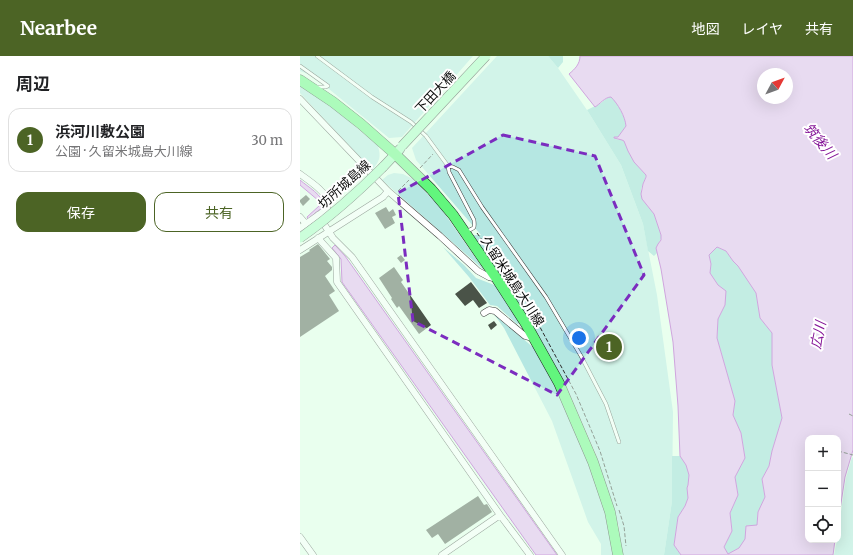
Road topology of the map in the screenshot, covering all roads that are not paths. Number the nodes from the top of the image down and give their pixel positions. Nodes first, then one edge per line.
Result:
1 (317, 56) edge
2 (486, 56) edge
3 (300, 66) edge
4 (300, 80) edge
5 (315, 90) junction
6 (300, 100) edge
7 (402, 146) joint
8 (395, 154) junction
9 (448, 166) junction
10 (300, 174) edge
11 (388, 191) junction
12 (318, 215) junction
13 (300, 217) edge
14 (306, 224) junction
15 (300, 228) edge
16 (328, 231) junction
17 (465, 232) junction
18 (300, 238) edge
19 (318, 238) junction
20 (300, 250) edge
21 (497, 279) junction
22 (484, 312) dead end
23 (535, 339) junction
24 (619, 442) dead end
25 (500, 515) junction
26 (300, 537) edge
27 (312, 555) edge
28 (442, 555) edge
29 (530, 555) edge
30 (562, 555) edge
31 (618, 555) edge

1 - 9 lane
2 - 7 main road, 下田大橋, bridge
3 - 5 lane
4 - 5 main road, 久留米城島大川線
5 - 8 main road, 久留米城島大川線
6 - 11 street
7 - 8 main road, 坊所城島線
8 - 17 main road, 久留米城島大川線
8 - 18 main road, 坊所城島線, bridge
9 - 17 lane
9 - 24 lane
10 - 12 street
11 - 16 street
11 - 21 street
12 - 14 street
12 - 16 street
13 - 14 street
14 - 15 street
16 - 19 street
16 - 30 street
17 - 21 main road, 久留米城島大川線
19 - 20 street
19 - 25 street
21 - 23 main road, 久留米城島大川線
22 - 23 street
23 - 31 main road, 久留米城島大川線
25 - 28 street
25 - 29 street
26 - 27 street

